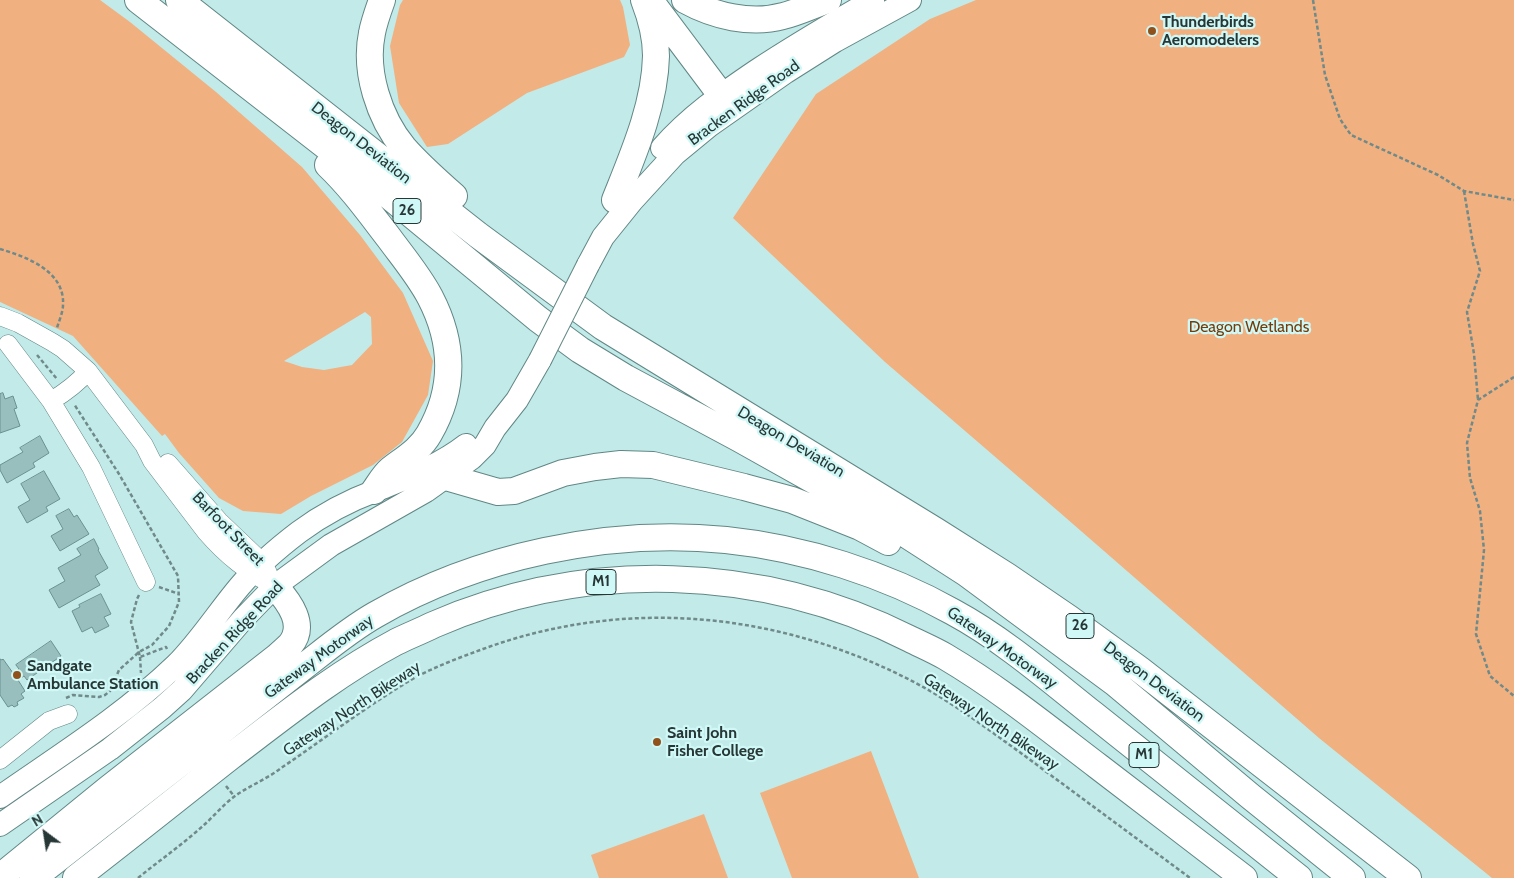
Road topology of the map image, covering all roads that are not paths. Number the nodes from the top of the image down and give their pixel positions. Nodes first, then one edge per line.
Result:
1 (138, 0) edge
2 (179, 0) edge
3 (382, 0) edge
4 (674, 0) edge
5 (685, 0) edge
6 (828, 0) edge
7 (873, 0) edge
8 (910, 0) edge
9 (644, 1) edge
10 (733, 98) junction
11 (274, 105) junction
12 (615, 200) junction
13 (603, 236) junction
14 (535, 278) junction
15 (0, 316) edge
16 (8, 344) dead end
17 (88, 371) junction
18 (51, 401) junction
19 (495, 428) junction
20 (446, 477) junction
21 (374, 491) junction
22 (257, 568) junction
23 (966, 573) junction
24 (146, 582) road end
25 (275, 586) junction
26 (66, 707) road end
27 (84, 738) junction
28 (0, 760) edge
29 (89, 764) junction
30 (0, 797) edge
31 (0, 825) edge
32 (0, 877) edge
33 (33, 878) edge
34 (76, 878) edge
35 (1244, 878) edge
36 (1299, 878) edge
37 (1352, 878) edge
38 (1408, 878) edge

1 - 11 highway, Deagon Deviation / 26
2 - 14 highway, Deagon Deviation / 26
3 - 14 highway
4 - 10 highway
5 - 6 highway
7 - 10 main road, Bracken Ridge Road
8 - 10 main road, Bracken Ridge Road
9 - 10 highway
9 - 12 highway
10 - 12 main road, Bracken Ridge Road
10 - 13 main road, Bracken Ridge Road
11 - 21 highway
11 - 23 highway, Deagon Deviation / 26
12 - 13 main road, Bracken Ridge Road
13 - 19 main road, Bracken Ridge Road, bridge
14 - 38 highway, Deagon Deviation / 26
15 - 17 street, Barfoot Street
16 - 18 street
17 - 18 street
17 - 22 street, Barfoot Street
18 - 24 street
19 - 20 main road, Bracken Ridge Road
19 - 21 main road, Bracken Ridge Road
20 - 23 highway
20 - 25 main road, Bracken Ridge Road
21 - 22 main road, Bracken Ridge Road
22 - 25 street, Barfoot Street
22 - 27 main road, Bracken Ridge Road
23 - 37 highway, Deagon Deviation / 26
25 - 29 main road, Bracken Ridge Road
25 - 32 highway
26 - 28 street
27 - 29 street
27 - 30 main road, Bracken Ridge Road
29 - 31 main road, Bracken Ridge Road
33 - 36 highway, Gateway Motorway / M1
34 - 35 highway, Gateway Motorway / M1

